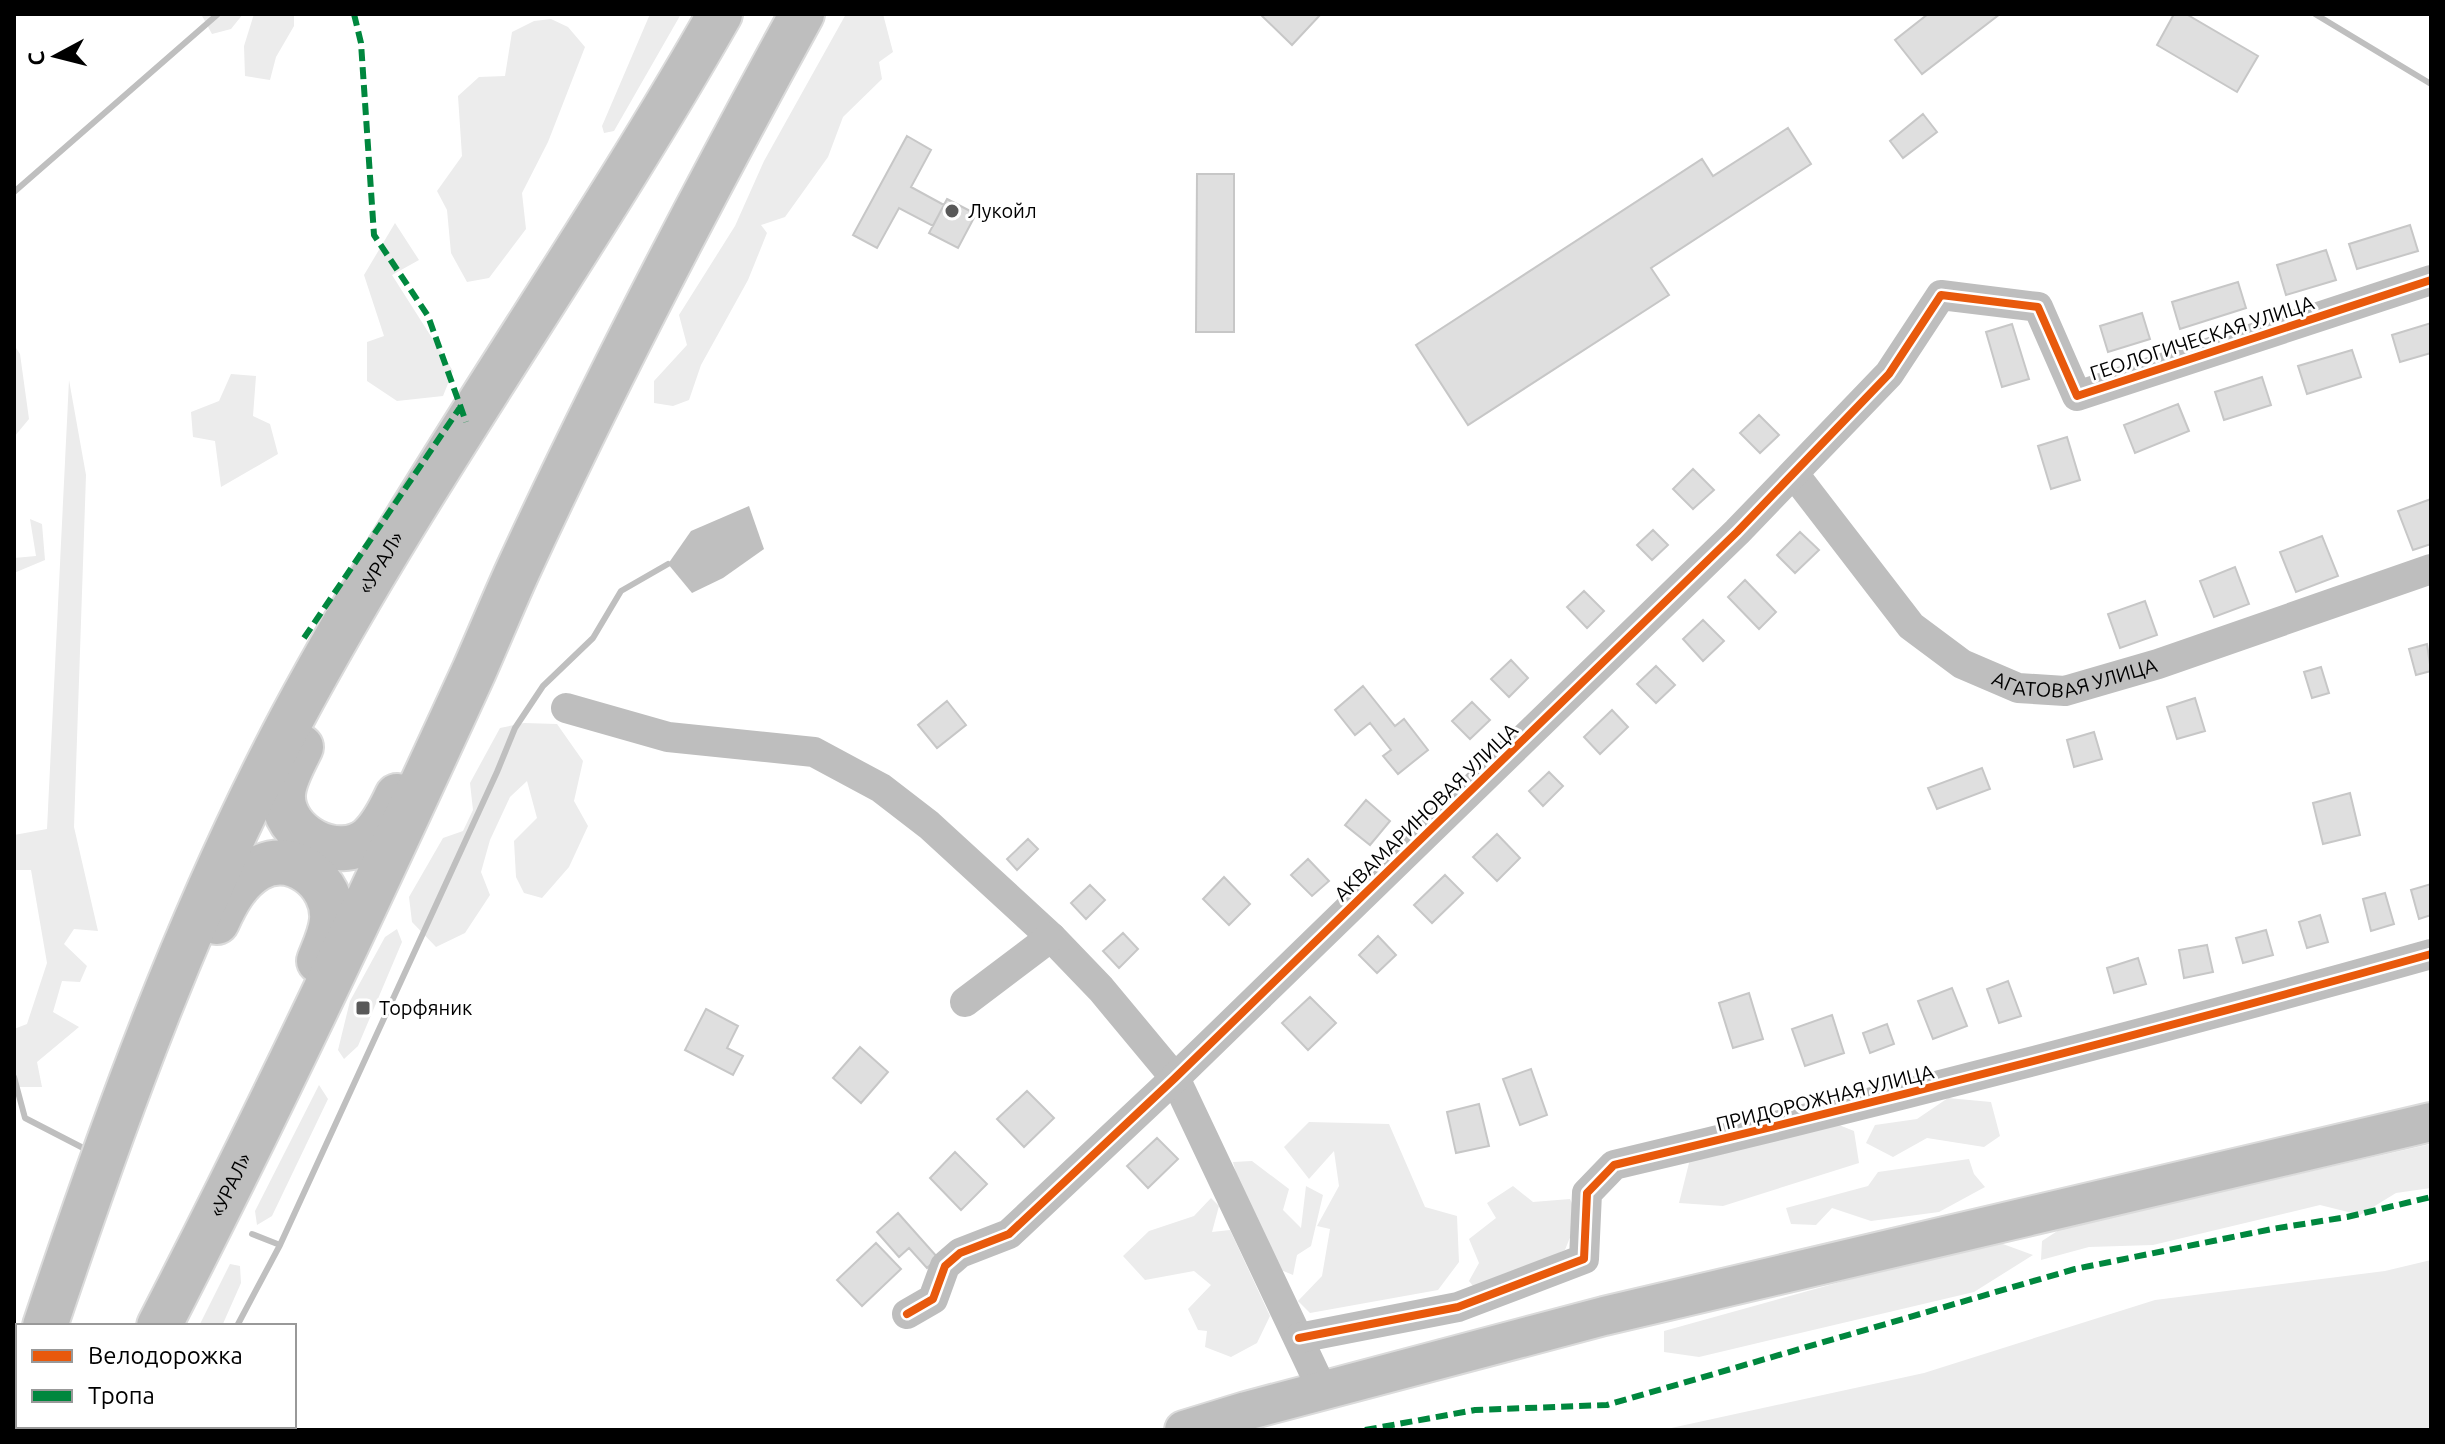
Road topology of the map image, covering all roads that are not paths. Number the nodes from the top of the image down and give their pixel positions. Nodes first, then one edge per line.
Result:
1 (720, 14) edge
2 (802, 14) edge
3 (2431, 280) edge
4 (1941, 295) joint
5 (1794, 474) junction
6 (2431, 569) edge
7 (348, 618) junction
8 (476, 668) junction
9 (566, 708) dead end
10 (1051, 937) junction
11 (2431, 954) edge
12 (965, 1002) dead end
13 (146, 1044) junction
14 (1175, 1078) junction
15 (2431, 1122) edge
16 (257, 1132) junction
17 (907, 1314) dead end
18 (46, 1324) edge
19 (160, 1324) edge
20 (1299, 1338) junction
21 (1323, 1391) junction
22 (1184, 1430) edge

1 - 7 highway, «УРАЛ»
2 - 8 highway
3 - 4 street, ГЕОЛОГИЧЕСКАЯ УЛИЦА
4 - 5 street, АКВАМАРИНОВАЯ УЛИЦА
5 - 6 street, АГАТОВАЯ УЛИЦА
5 - 14 street, АКВАМАРИНОВАЯ УЛИЦА
7 - 8 highway
7 - 13 highway, «УРАЛ»
8 - 16 highway, «УРАЛ»
9 - 10 street
10 - 12 street
10 - 14 street
11 - 20 street, ПРИДОРОЖНАЯ УЛИЦА
13 - 16 highway
13 - 18 highway, «УРАЛ»
14 - 17 street, АКВАМАРИНОВАЯ УЛИЦА
14 - 20 street
15 - 21 main road
16 - 19 highway, «УРАЛ»
20 - 21 street
21 - 22 main road

